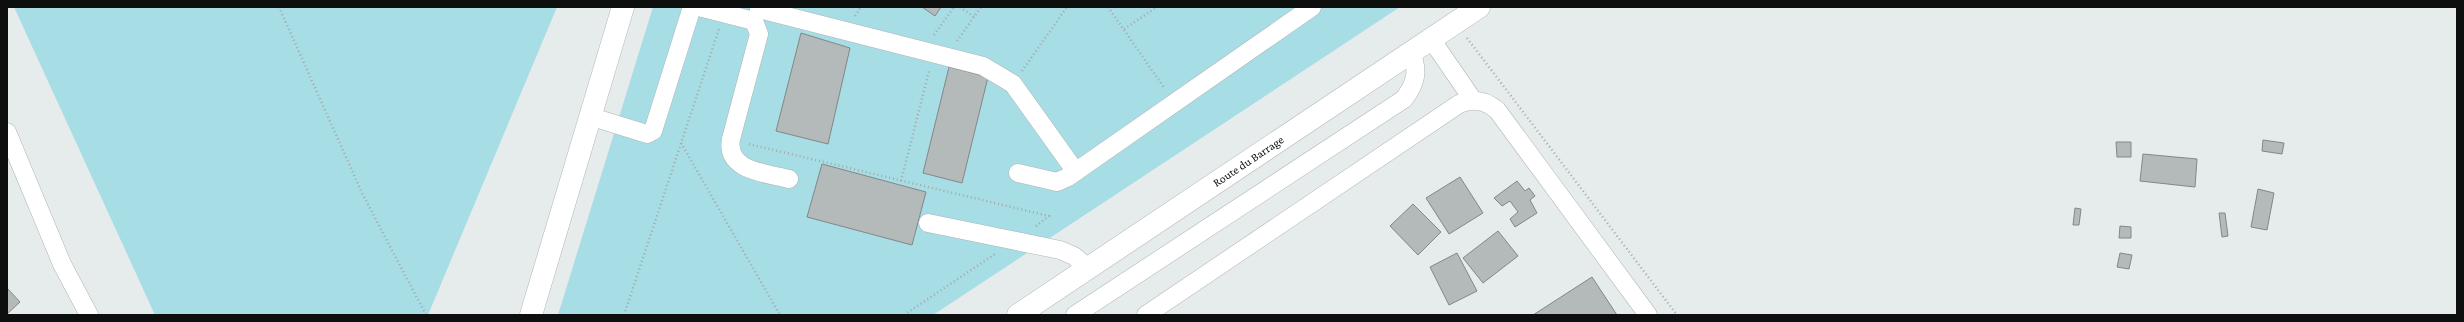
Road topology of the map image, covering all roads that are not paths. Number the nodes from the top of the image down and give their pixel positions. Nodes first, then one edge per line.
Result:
1 (623, 7) edge
2 (692, 7) edge
3 (699, 7) edge
4 (760, 7) edge
5 (1312, 7) edge
6 (1479, 7) edge
7 (1431, 39) junction
8 (1411, 52) junction
9 (1473, 100) junction
10 (589, 116) junction
11 (7, 132) edge
12 (1076, 172) junction
13 (1018, 173) dead end
14 (789, 179) dead end
15 (928, 223) dead end
16 (1089, 269) junction
17 (89, 315) edge
18 (530, 315) edge
19 (1018, 315) edge
20 (1075, 315) edge
21 (1146, 315) edge
22 (1648, 315) edge

1 - 10 main road
2 - 10 street
3 - 14 street
4 - 12 street
5 - 12 street
6 - 7 main road, Route du Barrage
7 - 8 main road, Route du Barrage
7 - 9 street
8 - 16 main road, Route du Barrage
8 - 20 street
9 - 21 street
9 - 22 street
10 - 18 main road
11 - 17 street
12 - 13 street
15 - 16 street
16 - 19 main road, Route du Barrage

